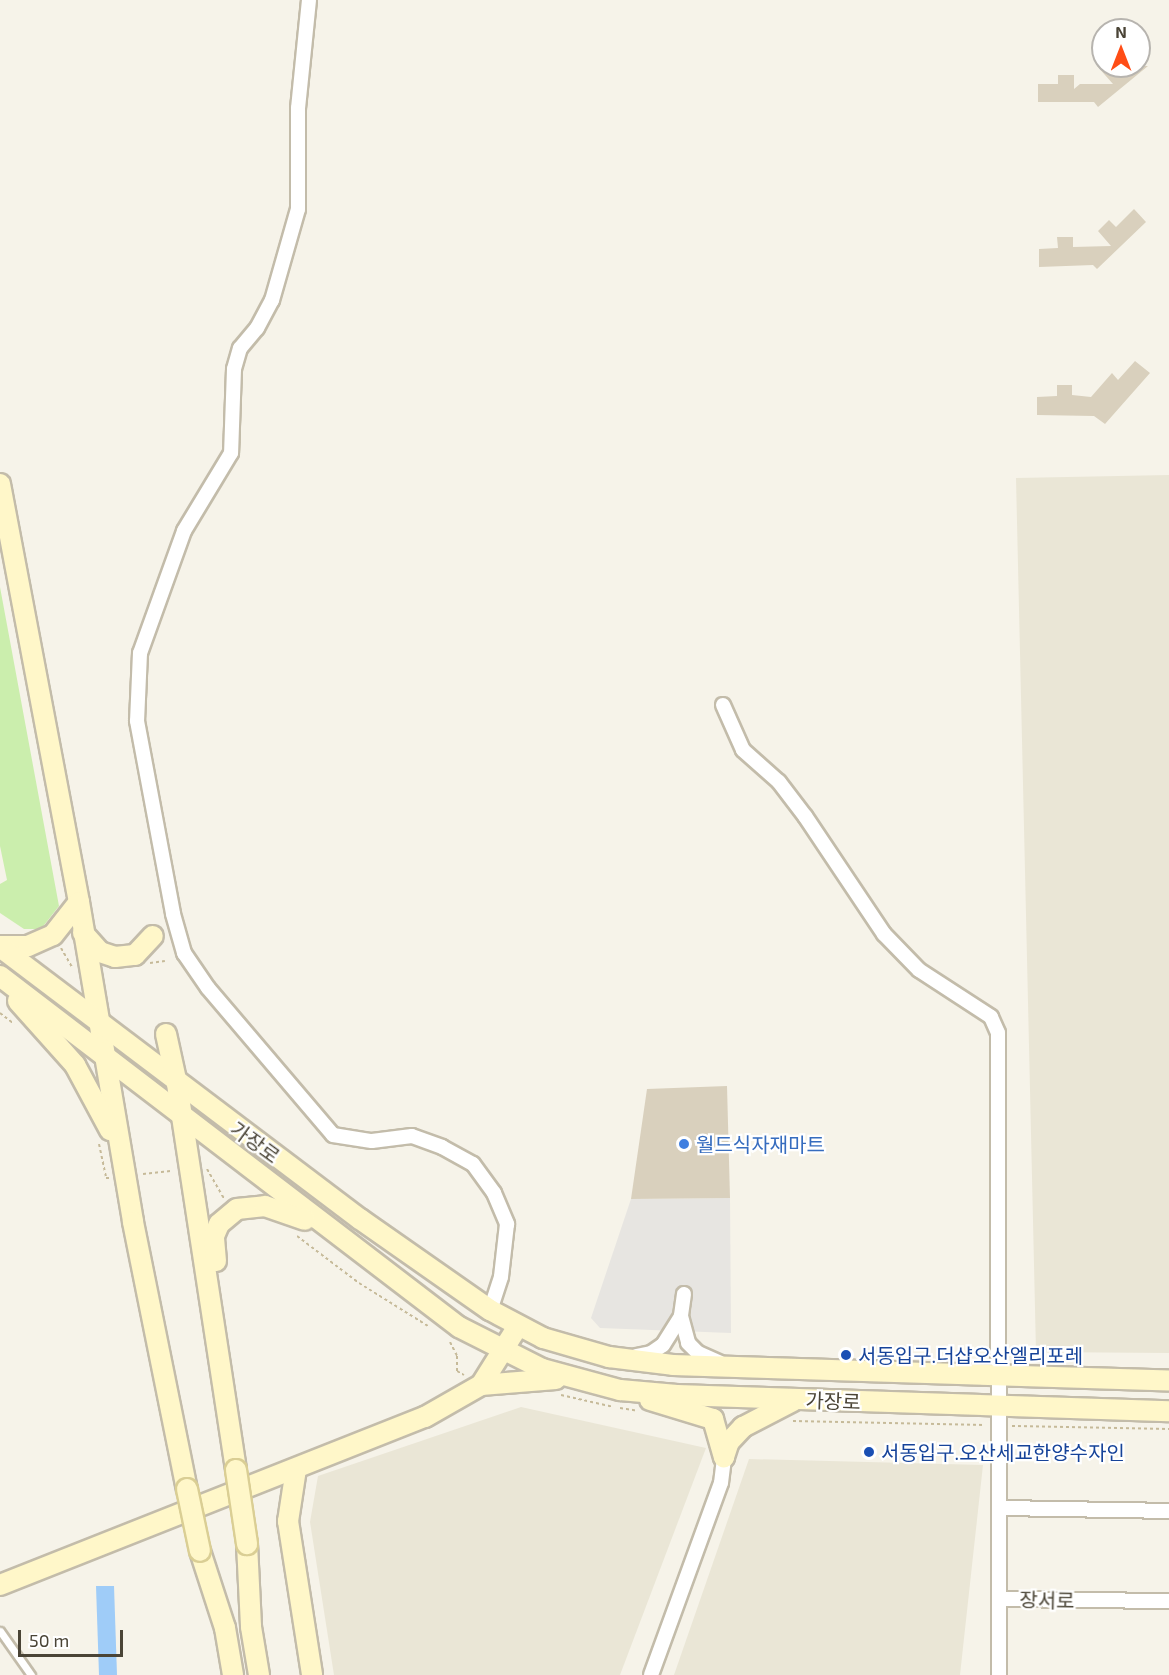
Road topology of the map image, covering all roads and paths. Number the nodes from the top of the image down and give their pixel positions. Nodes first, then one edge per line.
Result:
1 (309, 0) edge
2 (0, 484) edge
3 (723, 705) dead end
4 (79, 902) junction
5 (82, 933) junction
6 (153, 936) dead end
7 (0, 946) edge
8 (0, 976) edge
9 (0, 981) edge
10 (0, 1013) edge
11 (97, 1022) junction
12 (15, 1025) dead end
13 (110, 1059) junction
14 (145, 1059) junction
15 (177, 1084) junction
16 (182, 1115) junction
17 (97, 1136) dead end
18 (190, 1169) junction
19 (124, 1176) junction
20 (232, 1212) junction
21 (293, 1234) dead end
22 (360, 1252) junction
23 (684, 1294) dead end
24 (490, 1310) junction
25 (681, 1316) junction
26 (518, 1326) junction
27 (429, 1327) dead end
28 (445, 1338) dead end
29 (503, 1352) junction
30 (609, 1357) junction
31 (730, 1367) junction
32 (457, 1371) dead end
33 (997, 1378) junction
34 (570, 1379) junction
35 (1169, 1381) edge
36 (481, 1385) junction
37 (620, 1390) junction
38 (796, 1400) junction
39 (998, 1407) junction
40 (1169, 1411) edge
41 (724, 1457) junction
42 (235, 1462) junction
43 (296, 1469) junction
44 (1001, 1508) junction
45 (1169, 1510) edge
46 (0, 1585) edge
47 (1001, 1599) junction
48 (1169, 1601) edge
49 (0, 1631) edge
50 (31, 1675) edge
51 (233, 1675) edge
52 (259, 1675) edge
53 (312, 1675) edge
54 (651, 1675) edge
55 (999, 1675) edge

1 - 24 street
2 - 4 main road
3 - 33 street
4 - 5 main road
4 - 7 main road
5 - 6 main road
5 - 11 main road
7 - 11 main road, 가장로
8 - 13 main road, 가장로
9 - 19 main road
10 - 12 path
11 - 13 main road
11 - 14 main road, 가장로
13 - 14 main road
13 - 16 main road, 가장로
13 - 19 main road
14 - 15 main road, 가장로
14 - 15 main road
15 - 16 main road
15 - 24 main road, 가장로
16 - 18 main road
16 - 22 main road, 가장로
17 - 19 path
18 - 19 path
18 - 20 path
18 - 42 main road
19 - 51 main road, bridge
20 - 22 main road
20 - 42 main road
21 - 27 path
22 - 29 main road, 가장로
23 - 25 street
24 - 26 main road, 가장로
25 - 30 street
25 - 31 street
26 - 29 main road
26 - 30 main road, 가장로
28 - 32 path
29 - 34 main road, 가장로
29 - 36 main road
30 - 31 main road, 가장로
31 - 33 main road, 가장로
33 - 35 main road, 가장로
33 - 39 street
34 - 36 main road
34 - 37 main road, 가장로
36 - 43 main road
37 - 38 main road, 가장로
37 - 41 main road
38 - 39 main road, 가장로
38 - 41 main road
39 - 40 main road, 가장로
39 - 44 street
41 - 54 street
42 - 52 main road, bridge
43 - 46 main road
43 - 53 main road
44 - 45 street
44 - 47 street
47 - 48 street, 장서로
47 - 55 street, 장서로
49 - 50 lane

